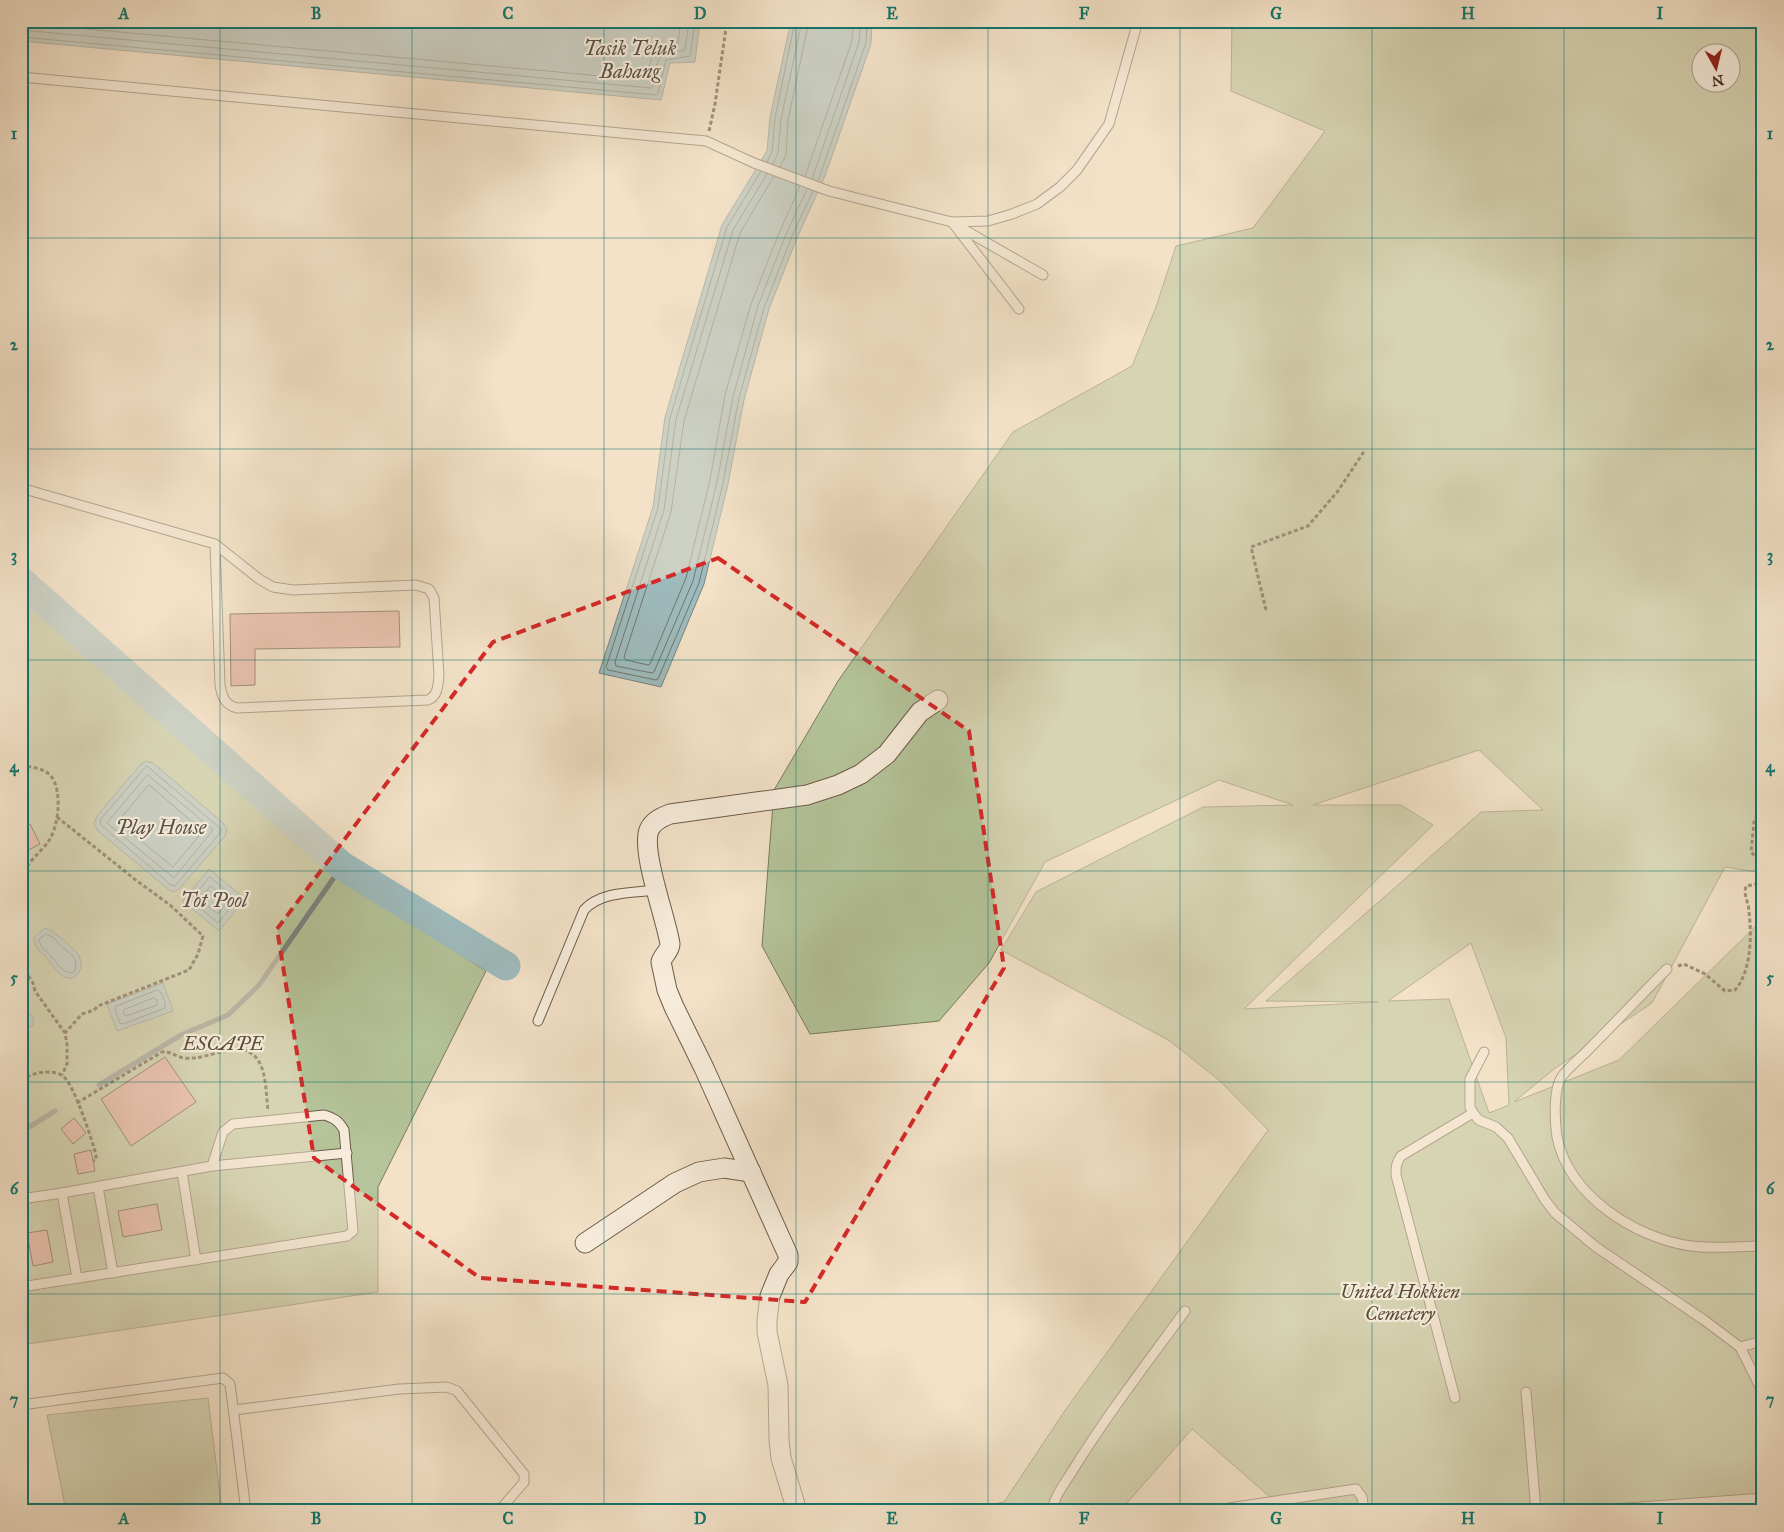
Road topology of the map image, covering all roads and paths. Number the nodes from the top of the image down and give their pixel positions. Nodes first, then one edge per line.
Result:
1 (727, 21) edge
2 (1138, 21) edge
3 (21, 77) edge
4 (706, 141) junction
5 (952, 222) junction
6 (1043, 275) dead end
7 (1019, 309) dead end
8 (1365, 450) dead end
9 (21, 488) edge
10 (215, 544) junction
11 (1266, 610) dead end
12 (938, 700) dead end
13 (21, 765) edge
14 (1763, 803) edge
15 (57, 817) junction
16 (21, 864) edge
17 (1763, 865) edge
18 (24, 871) junction
19 (1763, 877) edge
20 (21, 879) edge
21 (656, 890) junction
22 (21, 964) edge
23 (1667, 969) joint
24 (538, 1022) dead end
25 (65, 1033) junction
26 (1484, 1052) dead end
27 (62, 1076) junction
28 (21, 1080) edge
29 (77, 1102) junction
30 (1473, 1112) junction
31 (270, 1121) junction
32 (347, 1153) junction
33 (93, 1161) dead end
34 (212, 1166) junction
35 (182, 1172) junction
36 (751, 1172) junction
37 (98, 1186) junction
38 (62, 1193) junction
39 (21, 1199) edge
40 (585, 1243) dead end
41 (1763, 1246) edge
42 (196, 1260) junction
43 (113, 1273) junction
44 (77, 1278) junction
45 (21, 1287) edge
46 (1186, 1311) dead end
47 (1763, 1341) edge
48 (1740, 1347) junction
49 (1526, 1392) dead end
50 (1763, 1393) edge
51 (1455, 1398) dead end
52 (21, 1405) edge
53 (234, 1410) junction
54 (1763, 1498) edge
55 (246, 1511) edge
56 (499, 1511) edge
57 (797, 1511) edge
58 (1052, 1511) edge
59 (1209, 1511) edge
60 (1364, 1511) edge
61 (1536, 1511) edge
62 (1586, 1511) edge

1 - 4 path
2 - 5 lane
3 - 4 lane
4 - 5 lane
5 - 6 lane
5 - 7 lane
8 - 11 path
9 - 10 lane
10 - 10 lane
12 - 21 street
13 - 15 path
14 - 17 path
15 - 18 path
15 - 25 path
16 - 18 path
18 - 20 path
19 - 23 path
21 - 24 lane
21 - 36 street
22 - 25 path
23 - 41 lane
25 - 27 path
26 - 30 lane
27 - 28 path
27 - 29 path
29 - 31 path
29 - 33 path
30 - 48 lane
30 - 51 lane
31 - 32 lane
31 - 34 lane
32 - 34 lane
32 - 42 lane
34 - 35 lane
35 - 37 lane
35 - 42 lane
36 - 40 street
36 - 57 street
37 - 38 lane
37 - 43 lane
38 - 39 lane
38 - 44 lane
42 - 43 lane
43 - 44 lane
44 - 45 lane
46 - 58 lane
47 - 48 lane
48 - 50 lane
49 - 61 lane
52 - 53 lane
53 - 55 lane
53 - 56 lane
54 - 62 lane
59 - 60 lane

